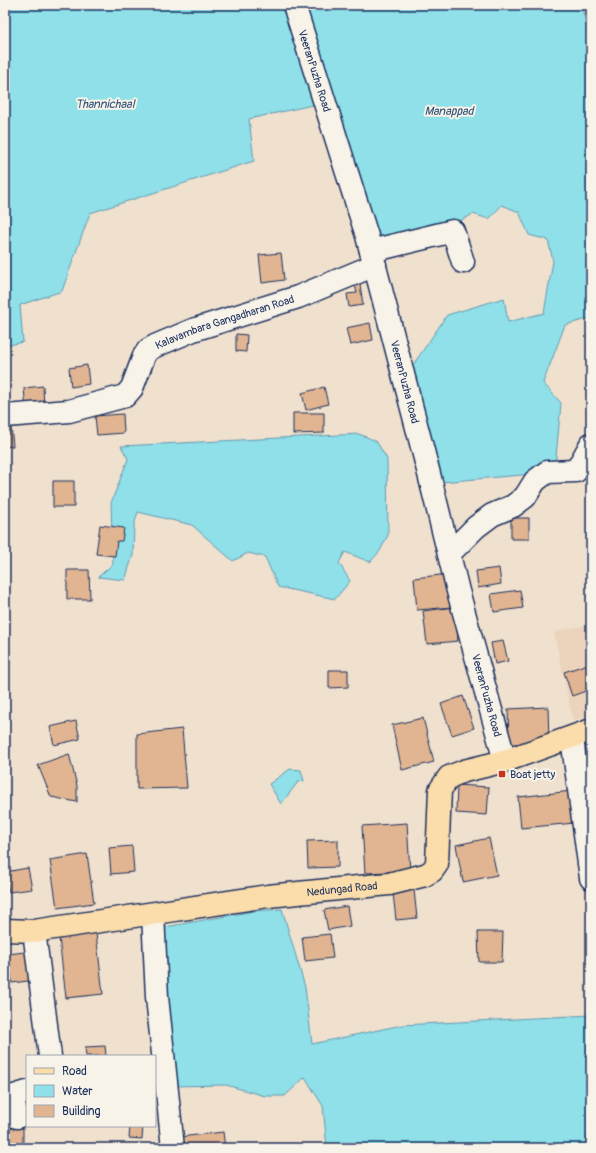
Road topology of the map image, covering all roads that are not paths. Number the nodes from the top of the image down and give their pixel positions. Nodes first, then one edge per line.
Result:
1 (294, 5) edge
2 (373, 258) junction
3 (463, 262) dead end
4 (5, 416) edge
5 (591, 444) edge
6 (449, 554) junction
7 (582, 734) edge
8 (505, 761) junction
9 (591, 878) edge
10 (153, 914) junction
11 (5, 930) edge
12 (34, 931) junction
13 (50, 1055) edge
14 (26, 1092) edge
15 (17, 1117) dead end
16 (173, 1148) edge

1 - 2 street, VeeranPuzha Road
2 - 3 street, Kalavambara Gangadharan Road
2 - 4 street, Kalavambara Gangadharan Road
2 - 6 street, VeeranPuzha Road
5 - 6 street
6 - 8 street, VeeranPuzha Road
7 - 8 main road, Nedungad Road
7 - 9 street
8 - 10 main road, Nedungad Road
10 - 12 main road, Nedungad Road
10 - 16 street
11 - 12 main road, Nedungad Road
12 - 13 street
14 - 15 street

